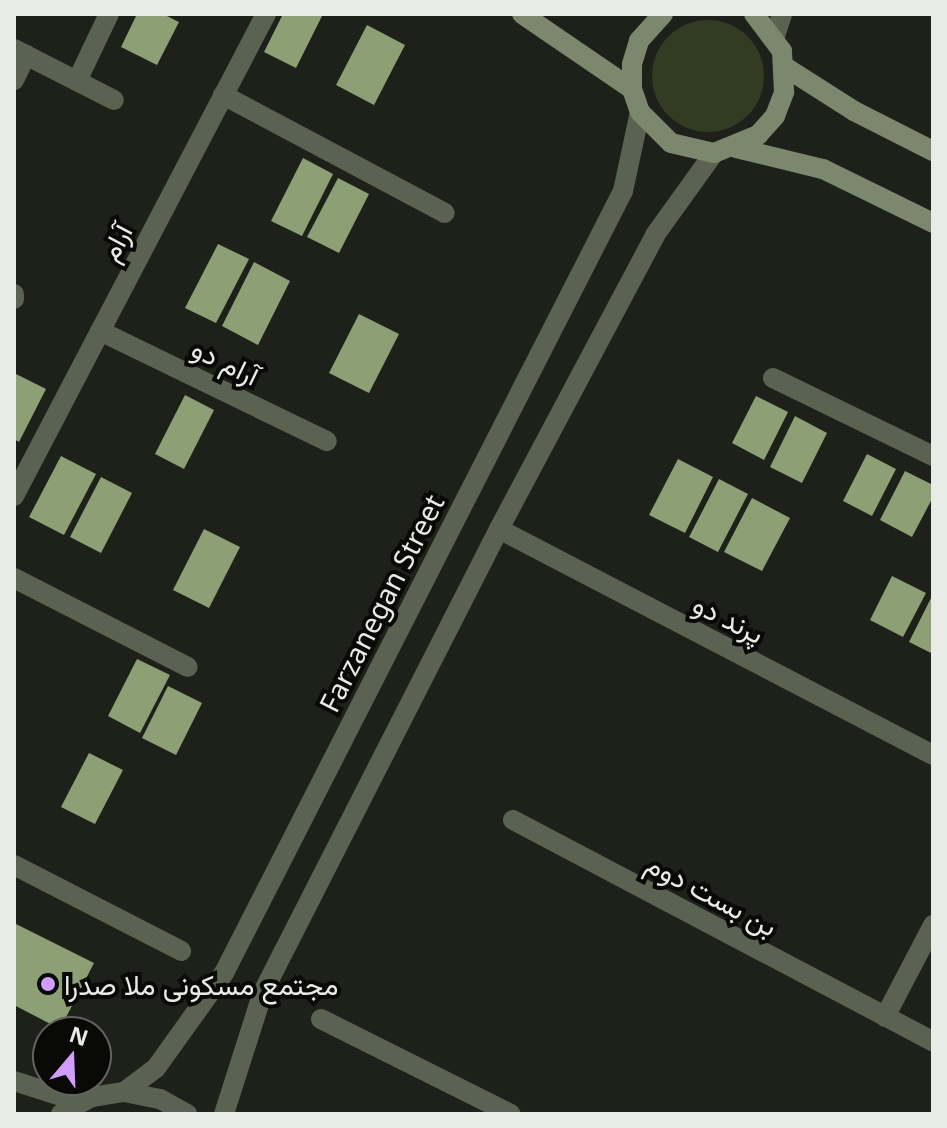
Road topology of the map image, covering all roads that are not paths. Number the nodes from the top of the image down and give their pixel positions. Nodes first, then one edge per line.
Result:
1 (109, 14) edge
2 (266, 14) edge
3 (522, 14) edge
4 (663, 14) edge
5 (754, 14) edge
6 (782, 14) edge
7 (775, 36) junction
8 (20, 52) edge
9 (785, 67) junction
10 (14, 80) edge
11 (77, 81) junction
12 (632, 89) junction
13 (223, 95) junction
14 (114, 100) dead end
15 (640, 112) junction
16 (736, 148) junction
17 (933, 151) edge
18 (714, 153) junction
19 (445, 213) dead end
20 (933, 223) edge
21 (100, 331) junction
22 (773, 378) dead end
23 (327, 441) dead end
24 (933, 456) edge
25 (14, 496) edge
26 (499, 529) junction
27 (14, 578) edge
28 (188, 667) dead end
29 (933, 755) edge
30 (513, 820) dead end
31 (14, 865) edge
32 (933, 925) edge
33 (181, 951) dead end
34 (885, 1017) junction
35 (321, 1019) dead end
36 (933, 1041) edge
37 (14, 1081) edge
38 (124, 1092) junction
39 (92, 1097) junction
40 (61, 1114) edge
41 (187, 1114) edge
42 (224, 1114) edge
43 (511, 1114) edge

1 - 11 street
2 - 13 street, آرام
3 - 12 main road
4 - 12 main road
5 - 7 main road
6 - 7 street
7 - 9 main road
8 - 10 street
8 - 11 street
9 - 16 main road
9 - 17 main road
11 - 14 street
12 - 15 main road
13 - 19 street
13 - 21 street, آرام
15 - 18 main road
15 - 38 street, Farzanegan Street
16 - 18 main road
16 - 20 main road
18 - 26 street
21 - 23 street, آرام دو
21 - 25 street, آرام
22 - 24 street
26 - 29 street, پرند دو
26 - 42 street
27 - 28 street
30 - 34 street, بن بست دوم
31 - 33 street
32 - 34 street
34 - 36 street, بن بست دوم
35 - 43 street
37 - 39 street
38 - 39 street
38 - 41 street
39 - 40 street

